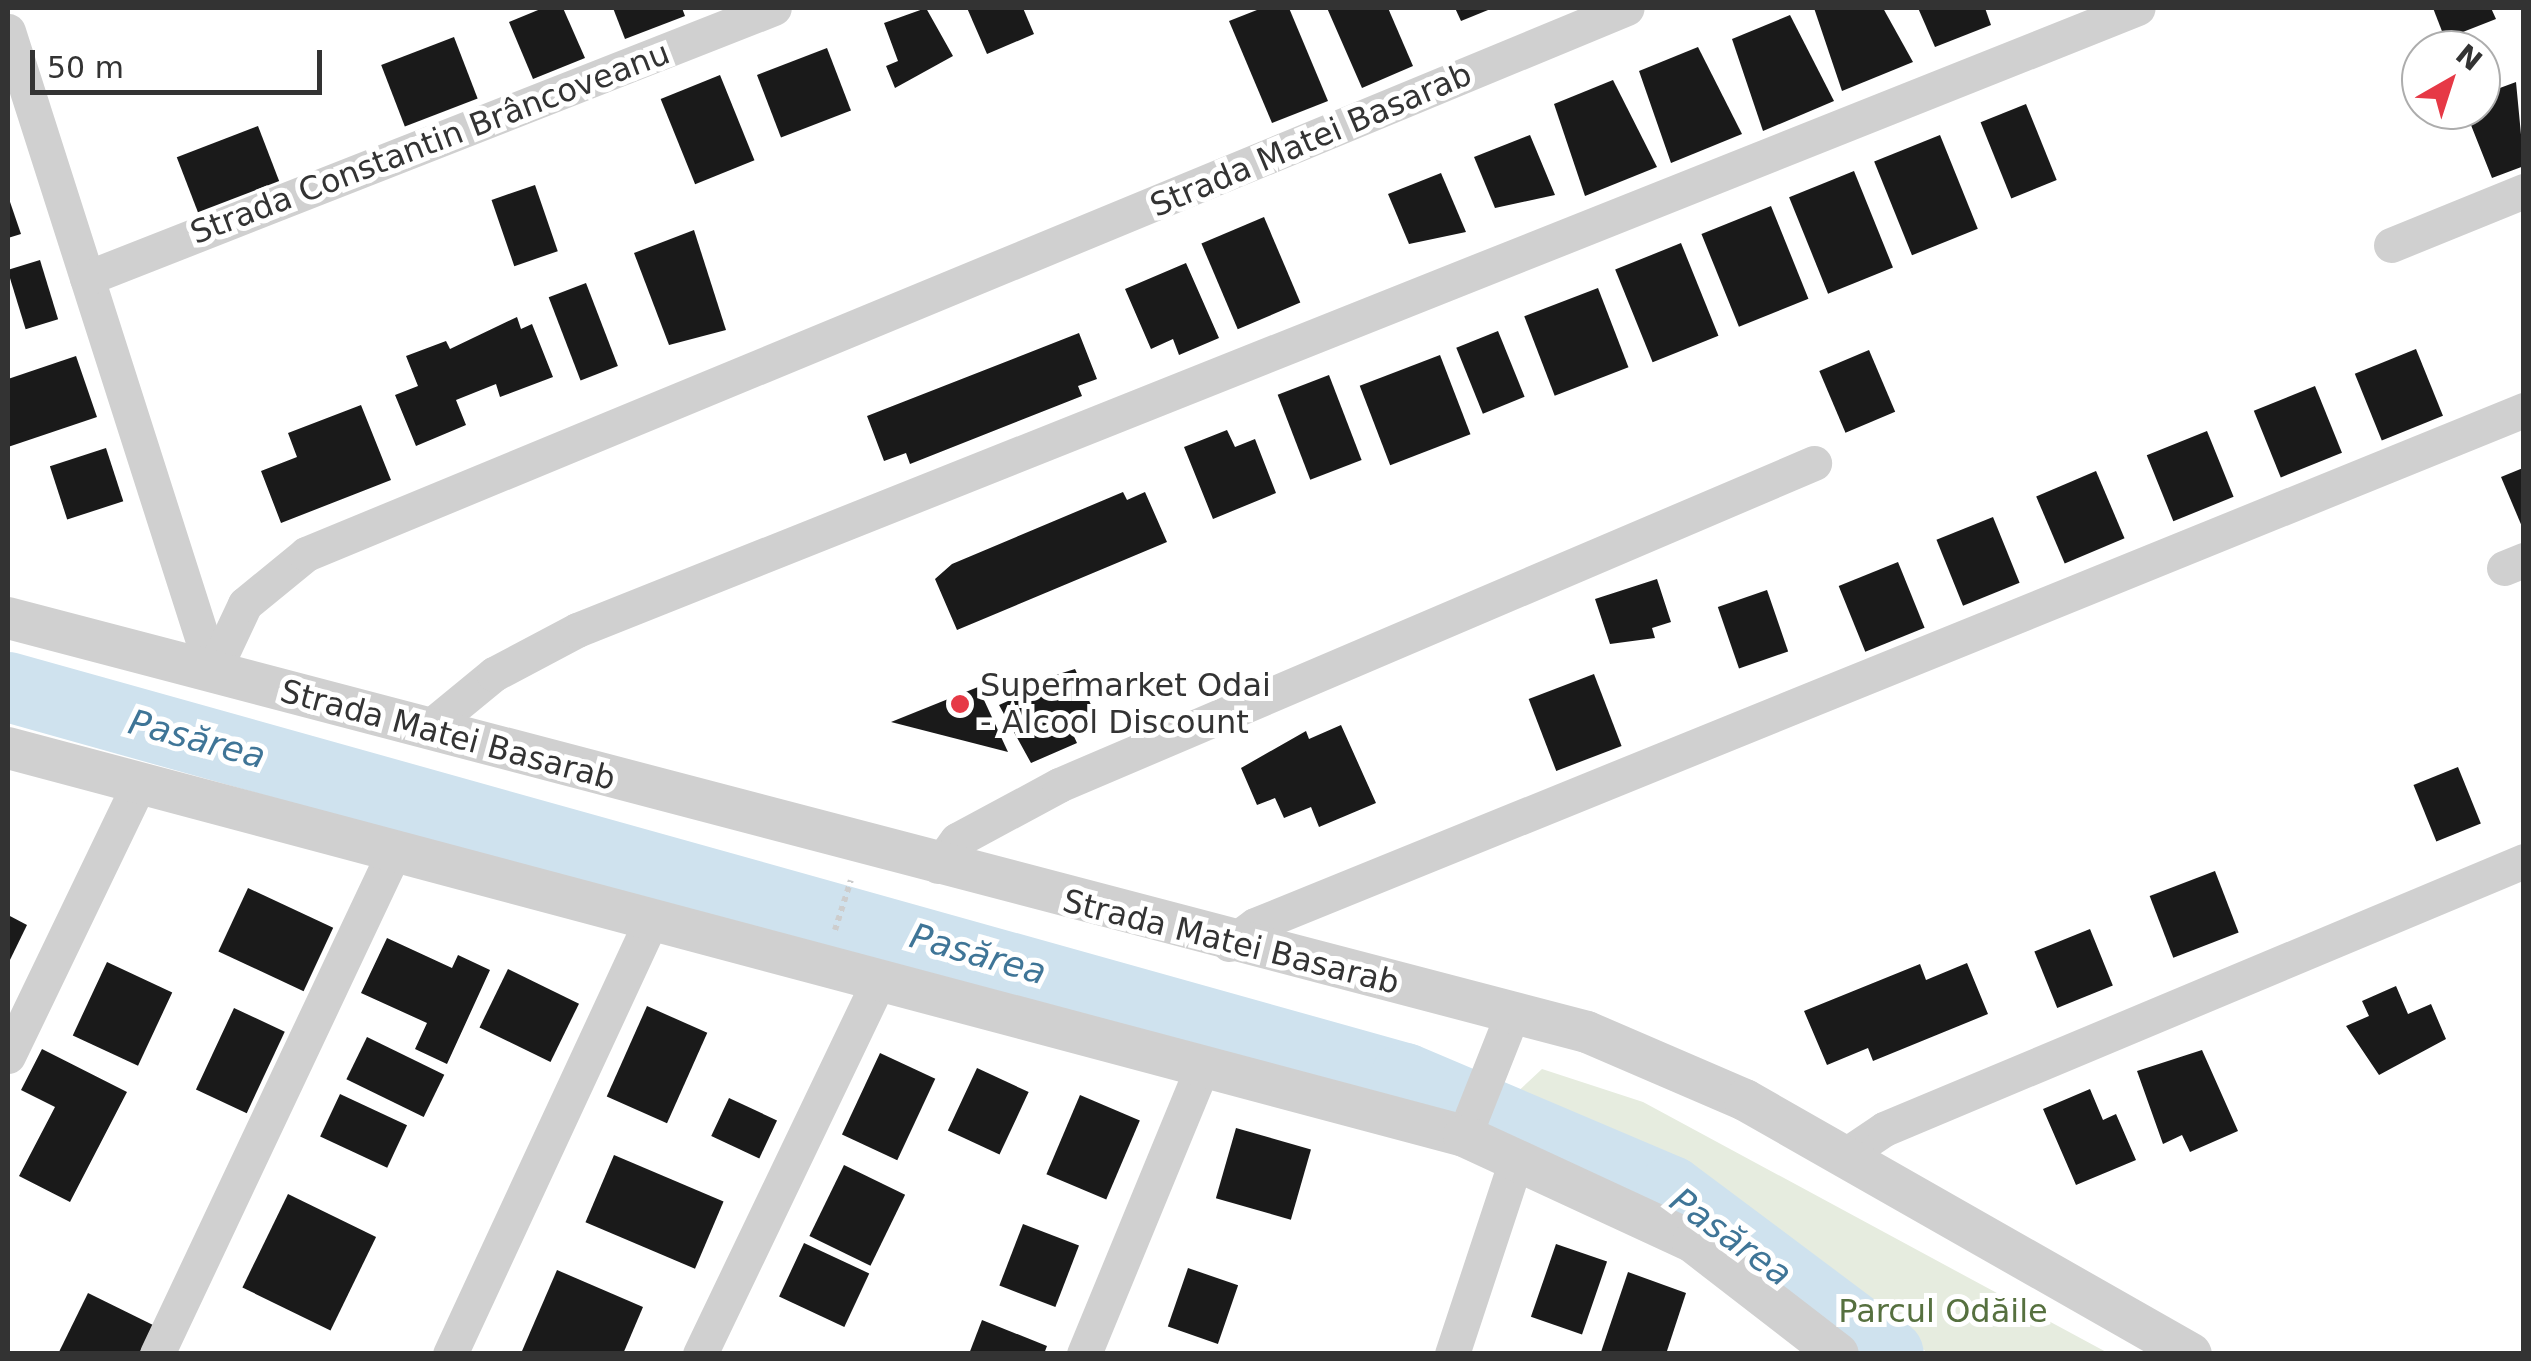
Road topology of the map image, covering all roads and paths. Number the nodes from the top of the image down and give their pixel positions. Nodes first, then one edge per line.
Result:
1 (774, 8) edge
2 (1627, 8) edge
3 (2138, 8) edge
4 (10, 45) edge
5 (2524, 191) edge
6 (2392, 244) dead end
7 (87, 278) junction
8 (2524, 410) edge
9 (1814, 463) dead end
10 (8, 618) edge
11 (213, 672) junction
12 (428, 729) junction
13 (8, 748) edge
14 (140, 782) junction
15 (862, 846) junction
16 (394, 852) junction
17 (2524, 861) edge
18 (938, 866) junction
19 (651, 920) junction
20 (1229, 944) junction
21 (824, 966) junction
22 (879, 980) junction
23 (1507, 1025) junction
24 (8, 1056) edge
25 (1203, 1065) junction
26 (1467, 1126) junction
27 (1844, 1156) junction
28 (1517, 1157) junction
29 (157, 1354) edge
30 (450, 1354) edge
31 (700, 1354) edge
32 (1084, 1354) edge
33 (1452, 1354) edge
34 (1838, 1354) edge
35 (2191, 1354) edge

1 - 7 street, Strada Constantin Brâncoveanu
2 - 11 street, Strada Matei Basarab
3 - 12 street
4 - 7 street
5 - 6 street
7 - 11 street
8 - 20 street
9 - 18 street
10 - 11 street, Strada Matei Basarab
11 - 12 street, Strada Matei Basarab
12 - 15 street, Strada Matei Basarab
13 - 14 street
14 - 16 street
14 - 24 street
15 - 18 street, Strada Matei Basarab
15 - 21 path
16 - 19 street
16 - 29 street
17 - 27 street
18 - 20 street, Strada Matei Basarab
19 - 21 street
19 - 30 street
20 - 23 street, Strada Matei Basarab
21 - 22 street
22 - 25 street
22 - 31 street
23 - 26 street
23 - 27 street, Strada Matei Basarab
25 - 26 street
25 - 32 street
26 - 28 street
27 - 35 street, Strada Matei Basarab
28 - 33 street
28 - 34 street

